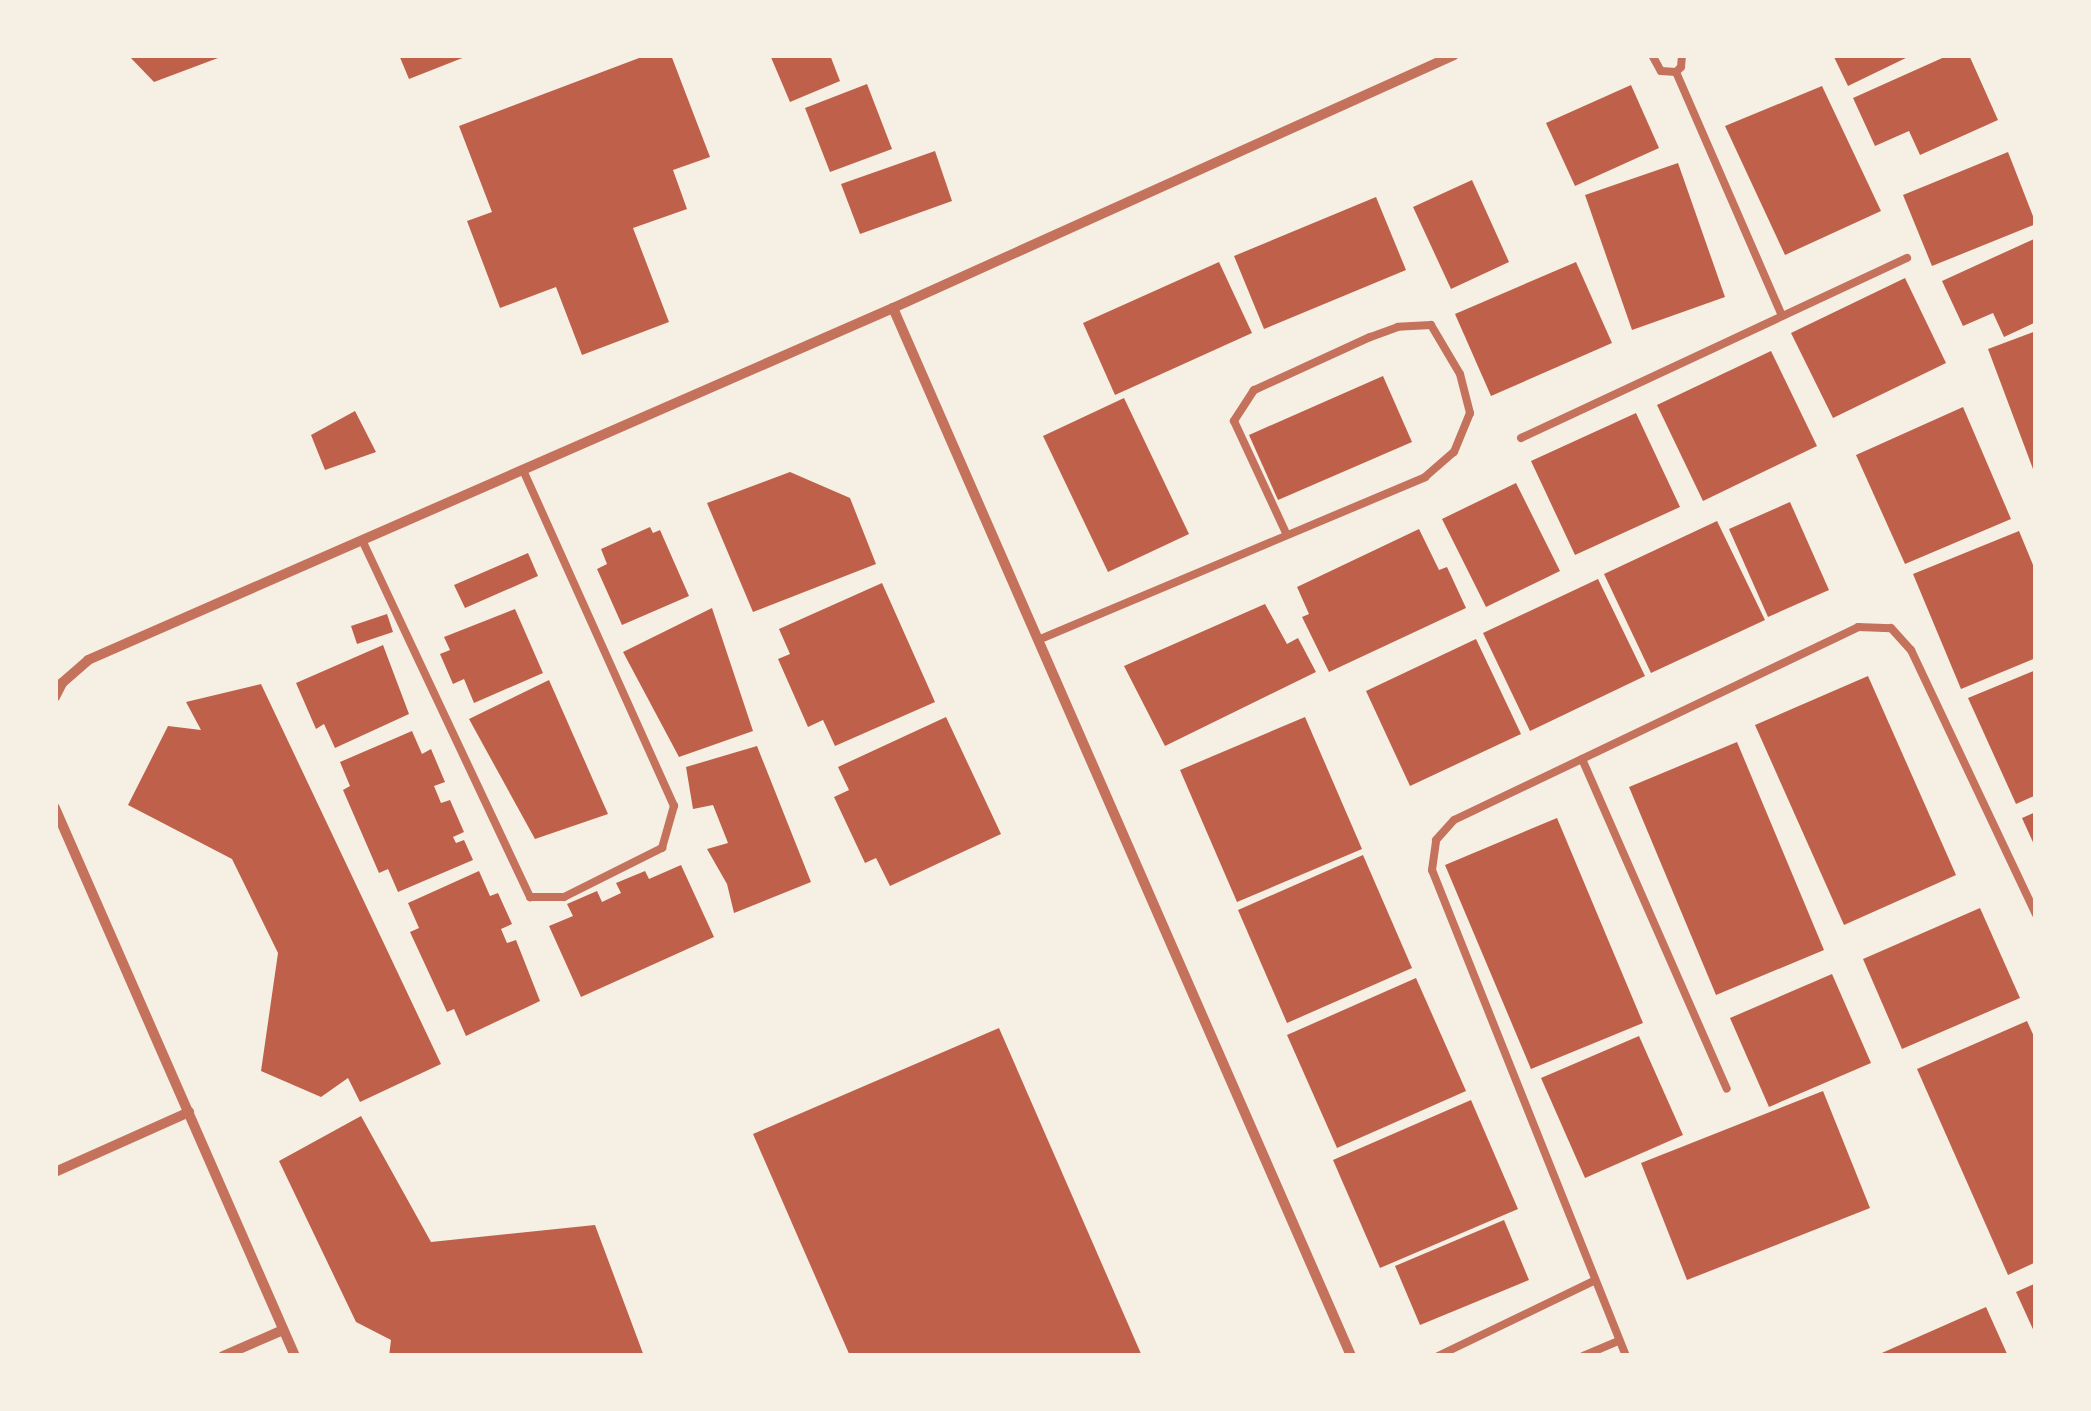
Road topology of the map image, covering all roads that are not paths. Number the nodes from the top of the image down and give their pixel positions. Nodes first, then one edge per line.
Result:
1 (1454, 55) edge
2 (1652, 55) edge
3 (1682, 55) edge
4 (1676, 72) junction
5 (1907, 258) dead end
6 (893, 308) junction
7 (1782, 316) junction
8 (1521, 438) dead end
9 (523, 470) junction
10 (1286, 532) junction
11 (362, 540) junction
12 (1038, 640) junction
13 (55, 697) edge
14 (1582, 758) junction
15 (55, 808) edge
16 (2036, 914) edge
17 (1727, 1089) dead end
18 (189, 1112) junction
19 (55, 1172) edge
20 (1594, 1281) junction
21 (283, 1330) junction
22 (1618, 1340) junction
23 (224, 1356) edge
24 (295, 1356) edge
25 (1351, 1356) edge
26 (1438, 1356) edge
27 (1583, 1356) edge
28 (1626, 1356) edge

1 - 6 street
2 - 4 lane
3 - 4 lane
4 - 7 lane
5 - 7 lane
6 - 9 street
6 - 12 street
7 - 8 lane
9 - 11 street
9 - 11 lane
10 - 10 lane
10 - 12 lane
11 - 13 street
12 - 25 street
14 - 16 lane
14 - 17 lane
14 - 20 lane
15 - 18 street
18 - 19 street
18 - 21 street
20 - 22 lane
20 - 26 lane
21 - 23 street
21 - 24 street
22 - 27 lane
22 - 28 lane

